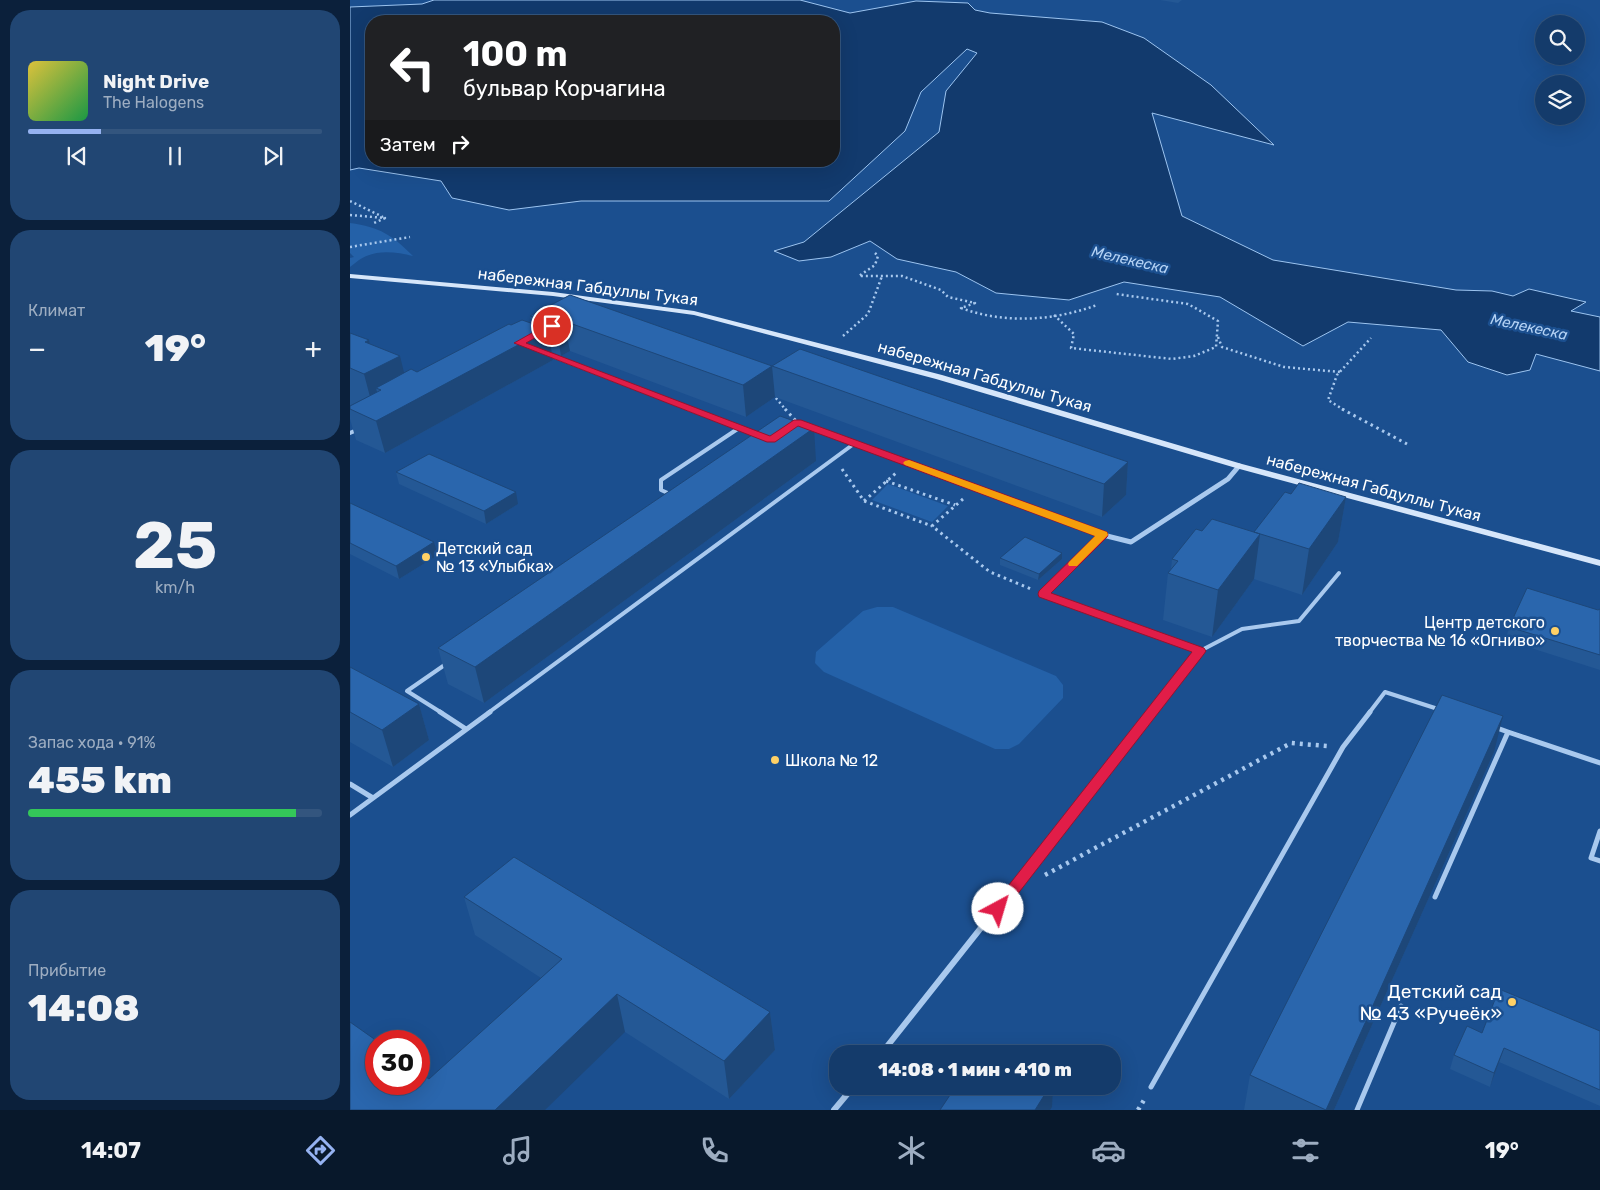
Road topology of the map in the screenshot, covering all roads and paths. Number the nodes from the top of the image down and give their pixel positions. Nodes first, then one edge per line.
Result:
1 (350, 202) edge
2 (350, 215) edge
3 (385, 218) junction
4 (374, 223) dead end
5 (410, 237) dead end
6 (350, 247) edge
7 (875, 253) dead end
8 (350, 276) edge
9 (1116, 294) dead end
10 (1097, 305) dead end
11 (1054, 315) junction
12 (1217, 334) junction
13 (1371, 338) dead end
14 (546, 354) edge
15 (1340, 372) junction
16 (806, 425) edge
17 (739, 428) junction
18 (359, 429) edge
19 (350, 433) edge
20 (763, 437) edge
21 (855, 443) junction
22 (1407, 444) dead end
23 (835, 458) junction
24 (907, 462) junction
25 (1239, 466) junction
26 (886, 482) junction
27 (975, 488) junction
28 (676, 497) edge
29 (864, 501) junction
30 (956, 505) junction
31 (932, 526) junction
32 (1103, 535) junction
33 (1600, 563) edge
34 (1339, 573) dead end
35 (1044, 594) junction
36 (1200, 651) junction
37 (448, 663) edge
38 (1442, 710) edge
39 (1490, 726) edge
40 (466, 729) junction
41 (1508, 732) junction
42 (1343, 747) junction
43 (1600, 763) edge
44 (350, 784) edge
45 (373, 798) junction
46 (350, 815) edge
47 (1600, 831) edge
48 (1600, 861) edge
49 (1036, 879) dead end
50 (1435, 897) edge
51 (1401, 1006) dead end
52 (888, 1045) edge
53 (1151, 1087) dead end
54 (846, 1095) edge
55 (834, 1110) edge
56 (1357, 1110) edge

1 - 3 path
2 - 3 path
3 - 4 path
5 - 6 path
7 - 11 path
8 - 25 main road, набережная Габдуллы Тукая
9 - 12 path
10 - 11 path
11 - 12 path
12 - 15 path
13 - 15 path
14 - 17 lane
15 - 22 path
16 - 21 lane
17 - 20 lane
17 - 28 lane
18 - 19 lane
21 - 23 lane
21 - 24 lane
23 - 29 path
23 - 40 lane
24 - 26 path
24 - 27 lane
25 - 32 street
25 - 33 main road, набережная Габдуллы Тукая
26 - 29 path
26 - 30 path
27 - 30 path
27 - 32 lane
29 - 31 path
30 - 31 path
31 - 35 path
32 - 35 street
34 - 36 lane
35 - 36 street
36 - 52 street
37 - 40 lane
38 - 42 lane
39 - 41 lane
40 - 45 lane
41 - 43 lane
41 - 50 lane
42 - 49 path
42 - 53 lane
44 - 45 lane
45 - 46 lane
47 - 48 lane
51 - 56 lane
54 - 55 street

